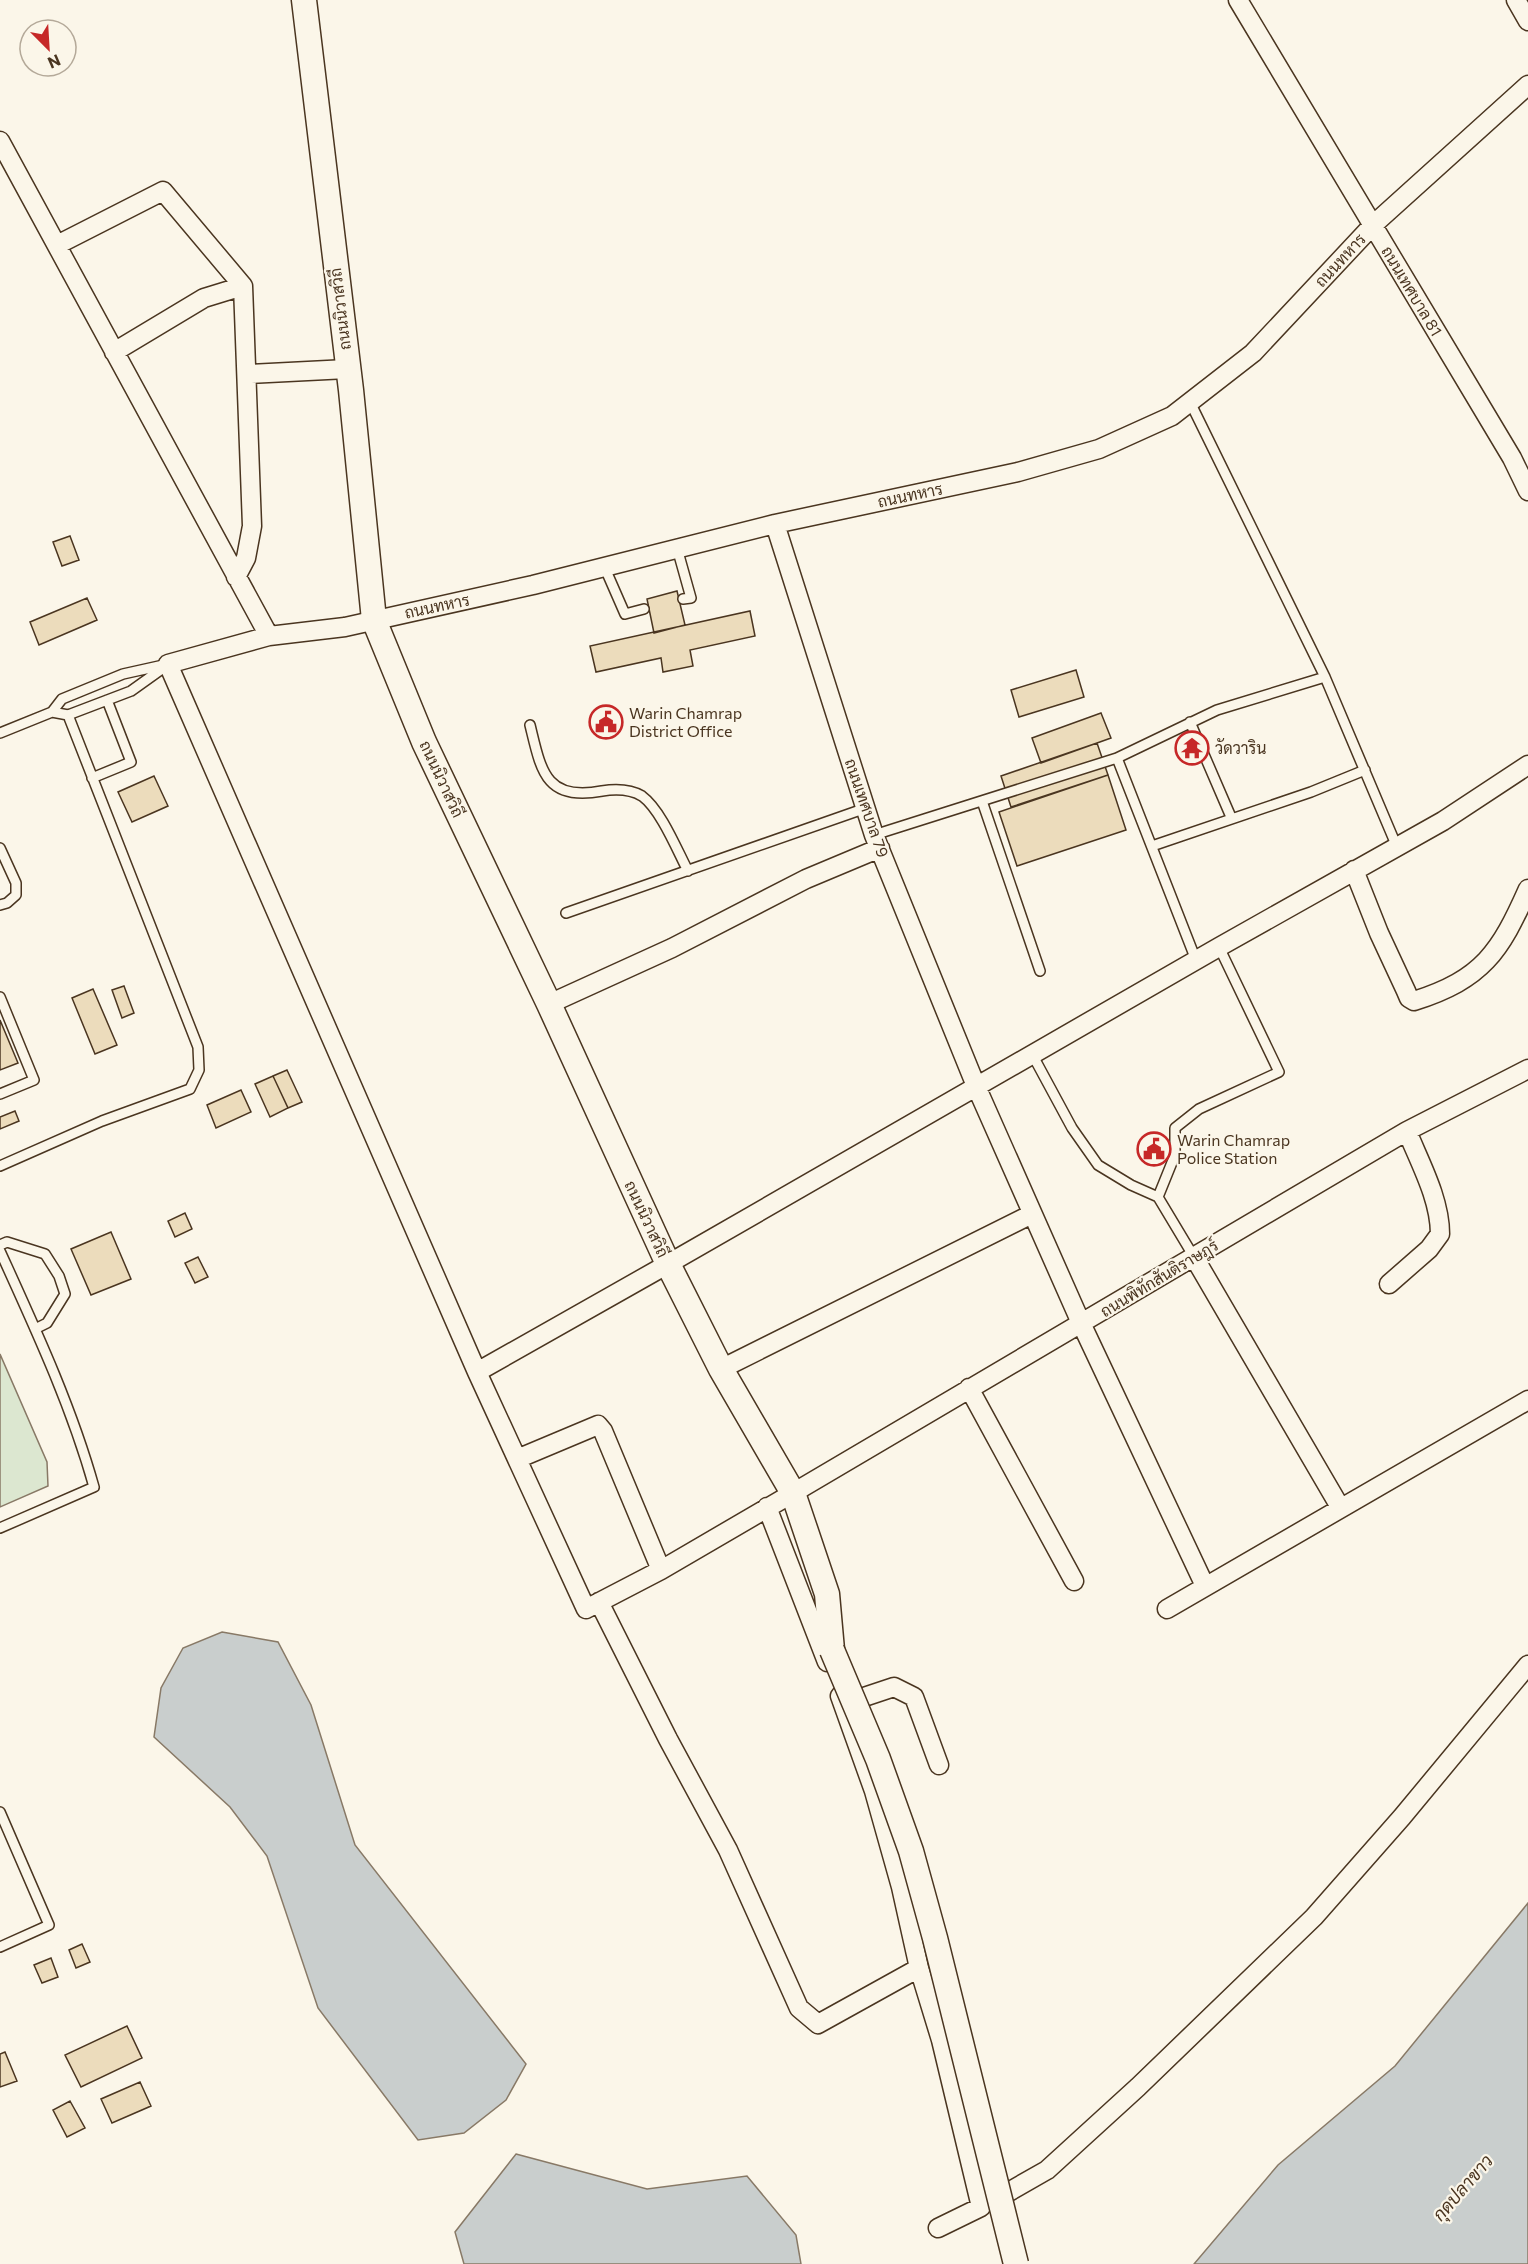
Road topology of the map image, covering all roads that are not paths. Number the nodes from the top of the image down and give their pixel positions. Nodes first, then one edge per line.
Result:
1 (304, 0) edge
2 (1238, 0) edge
3 (1516, 0) edge
4 (1528, 21) edge
5 (1528, 85) edge
6 (0, 141) edge
7 (1373, 225) junction
8 (57, 245) junction
9 (243, 286) junction
10 (114, 352) junction
11 (347, 369) junction
12 (247, 374) junction
13 (1190, 402) junction
14 (1528, 491) edge
15 (775, 524) junction
16 (677, 548) junction
17 (604, 566) junction
18 (236, 577) junction
19 (683, 599) dead end
20 (644, 609) dead end
21 (374, 620) junction
22 (269, 636) junction
23 (168, 664) junction
24 (1325, 677) junction
25 (107, 700) junction
26 (52, 712) junction
27 (68, 715) junction
28 (1190, 722) junction
29 (530, 725) dead end
30 (0, 733) edge
31 (1117, 758) junction
32 (1528, 765) edge
33 (1365, 770) junction
34 (92, 778) junction
35 (982, 801) junction
36 (866, 808) junction
37 (1231, 817) junction
38 (877, 841) junction
39 (1152, 846) junction
40 (1396, 847) junction
41 (0, 848) edge
42 (1354, 870) junction
43 (688, 871) junction
44 (1528, 889) edge
45 (0, 905) edge
46 (566, 913) dead end
47 (1219, 946) junction
48 (1196, 960) junction
49 (1040, 972) dead end
50 (0, 997) edge
51 (549, 1004) junction
52 (1032, 1054) junction
53 (1528, 1069) edge
54 (976, 1086) junction
55 (0, 1094) edge
56 (1407, 1131) junction
57 (0, 1166) edge
58 (1158, 1197) junction
59 (1032, 1214) junction
60 (0, 1245) edge
61 (0, 1251) edge
62 (1194, 1257) junction
63 (668, 1264) junction
64 (1389, 1284) dead end
65 (1082, 1323) junction
66 (35, 1329) junction
67 (721, 1369) junction
68 (477, 1371) junction
69 (969, 1388) junction
70 (1528, 1400) edge
71 (517, 1459) junction
72 (793, 1493) junction
73 (766, 1507) junction
74 (1340, 1507) junction
75 (0, 1528) edge
76 (661, 1570) junction
77 (1074, 1581) dead end
78 (1205, 1586) junction
79 (599, 1602) junction
80 (1167, 1608) dead end
81 (1528, 1665) edge
82 (843, 1704) junction
83 (939, 1764) dead end
84 (0, 1812) edge
85 (0, 1947) edge
86 (919, 1968) junction
87 (981, 2207) junction
88 (938, 2228) dead end
89 (1016, 2264) edge

1 - 11 main road, ถนนนิวาสวิถี
2 - 7 street, ถนนเทศบาล 81
3 - 4 street
5 - 7 street, ถนนทหาร
6 - 8 street
7 - 13 street, ถนนทหาร
7 - 14 street, ถนนเทศบาล 81
8 - 9 street
8 - 10 street
9 - 10 street
9 - 12 street
10 - 18 street
11 - 12 street
11 - 21 main road, ถนนนิวาสวิถี
12 - 18 street
13 - 15 street, ถนนทหาร
13 - 24 lane
15 - 16 street, ถนนทหาร
15 - 36 street, ถนนเทศบาล 79
16 - 17 street, ถนนทหาร
16 - 19 lane
17 - 20 lane
17 - 21 street, ถนนทหาร
18 - 22 street
21 - 22 street, ถนนทหาร
21 - 51 main road, ถนนนิวาสวิถี
22 - 23 street, ถนนทหาร
23 - 25 lane
23 - 26 lane
23 - 68 street
24 - 28 lane
24 - 33 lane
25 - 27 lane
25 - 34 lane
26 - 27 lane
26 - 30 lane
27 - 34 lane
28 - 31 lane
28 - 37 lane
29 - 43 lane
31 - 35 lane
31 - 39 lane
32 - 40 street
33 - 37 lane
33 - 40 lane
34 - 57 lane
35 - 38 lane
35 - 49 lane
36 - 38 street, ถนนเทศบาล 79
36 - 43 lane
37 - 39 lane
38 - 51 street
38 - 54 street, ถนนเทศบาล 79
39 - 48 lane
40 - 42 street
41 - 45 lane
42 - 44 street
42 - 47 street
43 - 46 lane
47 - 48 street
47 - 58 lane
48 - 52 street
50 - 55 lane
51 - 63 main road, ถนนนิวาสวิถี
52 - 54 street
52 - 58 lane
53 - 56 street, ถนนพิทักสันติราษฎร์
54 - 59 street, ถนนเทศบาล 79
54 - 63 street
56 - 62 street, ถนนพิทักสันติราษฎร์
56 - 64 street
58 - 62 lane
59 - 65 street, ถนนเทศบาล 79
59 - 67 street
60 - 66 lane
61 - 66 lane
62 - 65 street, ถนนพิทักสันติราษฎร์
62 - 74 street
63 - 67 main road, ถนนนิวาสวิถี
63 - 68 street
65 - 69 street, ถนนพิทักสันติราษฎร์
65 - 78 street, ถนนเทศบาล 79
66 - 75 lane
67 - 72 main road, ถนนนิวาสวิถี
68 - 71 street
69 - 72 street, ถนนพิทักสันติราษฎร์
69 - 77 street
70 - 74 street
71 - 76 street
71 - 79 street
72 - 73 street, ถนนพิทักสันติราษฎร์
72 - 89 main road, ถนนนิวาสวิถี, bridge
73 - 76 street, ถนนพิทักสันติราษฎร์
73 - 82 street
74 - 78 street
76 - 79 street, ถนนพิทักสันติราษฎร์
78 - 80 street
79 - 86 street
81 - 87 street
82 - 83 street
82 - 86 street
84 - 85 lane
86 - 87 street
87 - 88 street

